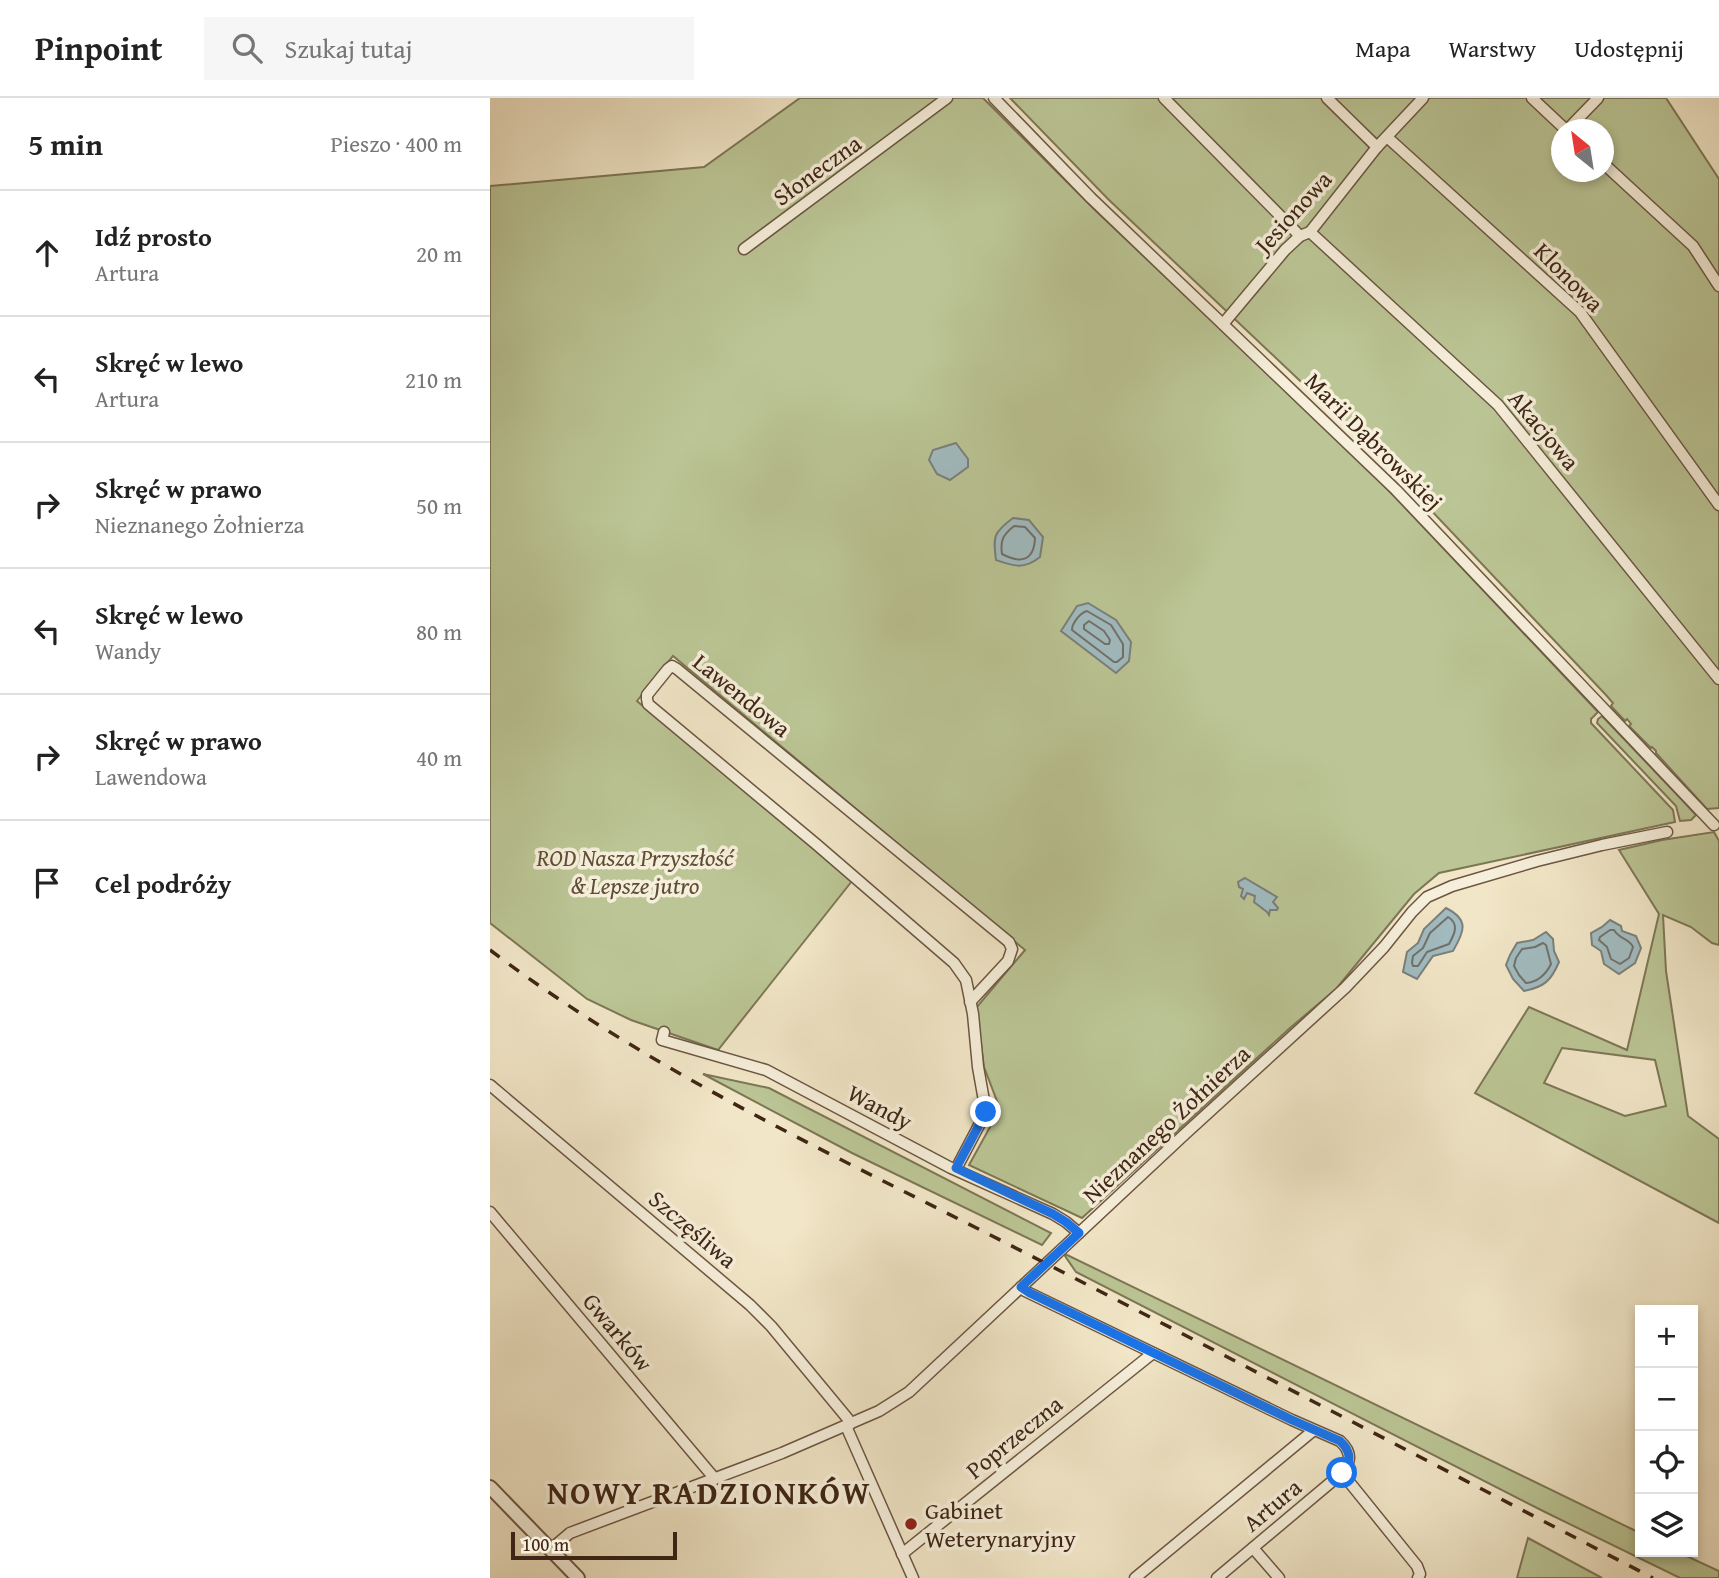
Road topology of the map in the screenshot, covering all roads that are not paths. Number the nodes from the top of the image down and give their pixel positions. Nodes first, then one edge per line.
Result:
1 (947, 98) edge
2 (993, 98) edge
3 (1164, 98) edge
4 (1327, 98) edge
5 (1423, 98) edge
6 (1532, 98) edge
7 (1598, 98) edge
8 (1555, 119) edge
9 (1578, 119) edge
10 (1387, 137) junction
11 (1377, 148) junction
12 (1614, 173) edge
13 (1310, 232) junction
14 (1300, 236) junction
15 (744, 249) dead end
16 (1719, 286) edge
17 (1223, 324) junction
18 (1719, 505) edge
19 (1719, 679) edge
20 (1714, 825) dead end
21 (1667, 832) dead end
22 (971, 1002) junction
23 (664, 1032) dead end
24 (490, 1085) edge
25 (956, 1168) junction
26 (490, 1212) edge
27 (1079, 1233) junction
28 (1021, 1287) junction
29 (1153, 1353) junction
30 (848, 1425) junction
31 (1314, 1430) junction
32 (1342, 1473) junction
33 (715, 1479) junction
34 (490, 1487) edge
35 (1253, 1548) junction
36 (551, 1549) junction
37 (902, 1554) junction
38 (578, 1578) edge
39 (913, 1578) edge
40 (1135, 1578) edge
41 (1217, 1578) edge
42 (1279, 1578) edge
43 (1419, 1578) edge

1 - 15 street, Słoneczna
2 - 17 street, Marii Dąbrowskiej
3 - 14 street
4 - 11 street
5 - 10 street, Jesionowa
6 - 8 street
7 - 9 street
10 - 11 street, Jesionowa
10 - 18 street, Klonowa
11 - 13 street, Jesionowa
12 - 16 street
13 - 14 street, Jesionowa
13 - 19 street, Akacjowa
14 - 17 street, Jesionowa
17 - 20 street, Marii Dąbrowskiej
21 - 27 street, Nieznanego Żołnierza
22 - 22 street, Lawendowa
22 - 25 street, Lawendowa
23 - 25 street, Wandy
24 - 30 street, Szczęśliwa
25 - 27 street, Wandy
26 - 33 street, Gwarków
27 - 28 street, Nieznanego Żołnierza
28 - 29 street
28 - 30 street, Nieznanego Żołnierza
29 - 31 street
29 - 37 street, Poprzeczna
30 - 33 street, Nieznanego Żołnierza
30 - 37 street, Szczęśliwa
31 - 32 street
31 - 40 street
32 - 35 street, Artura
32 - 43 street
33 - 36 street, Nieznanego Żołnierza
34 - 36 street
35 - 41 street, Artura
35 - 42 street
36 - 38 street
37 - 39 street, Szczęśliwa

